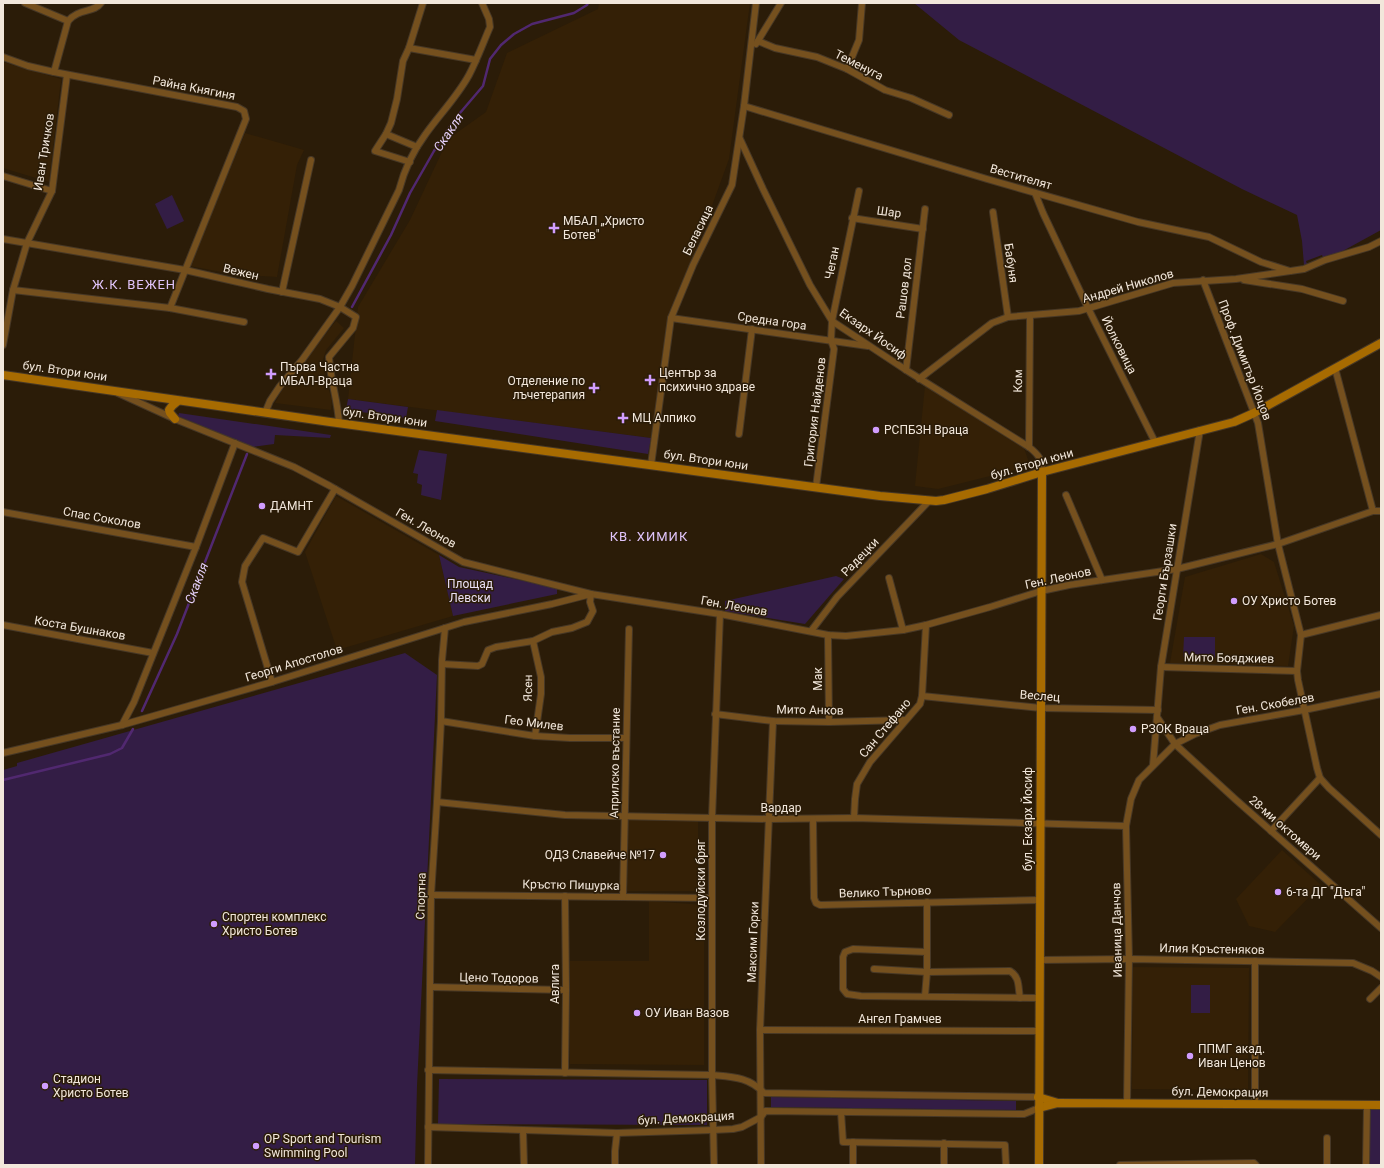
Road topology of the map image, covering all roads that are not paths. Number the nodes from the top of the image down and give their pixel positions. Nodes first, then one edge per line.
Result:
1 (25, 3) edge
2 (101, 3) edge
3 (423, 3) edge
4 (482, 3) edge
5 (756, 3) edge
6 (781, 3) edge
7 (862, 3) edge
8 (68, 21) junction
9 (758, 41) junction
10 (409, 48) junction
11 (750, 54) junction
12 (3, 57) edge
13 (476, 60) junction
14 (847, 69) junction
15 (54, 72) junction
16 (67, 75) junction
17 (744, 106) junction
18 (949, 115) dead end
19 (386, 134) junction
20 (739, 137) junction
21 (416, 147) junction
22 (311, 160) dead end
23 (410, 162) junction
24 (3, 176) edge
25 (52, 190) junction
26 (858, 191) dead end
27 (1035, 193) junction
28 (925, 209) dead end
29 (993, 212) dead end
30 (852, 218) junction
31 (923, 228) junction
32 (3, 239) edge
33 (1381, 241) edge
34 (27, 243) junction
35 (185, 270) junction
36 (1290, 271) junction
37 (1236, 278) junction
38 (1203, 280) junction
39 (13, 290) junction
40 (282, 292) junction
41 (1343, 301) dead end
42 (340, 307) junction
43 (170, 308) junction
44 (1088, 308) junction
45 (1030, 316) junction
46 (1008, 317) junction
47 (671, 318) junction
48 (832, 321) junction
49 (244, 322) dead end
50 (752, 329) junction
51 (831, 340) junction
52 (1381, 343) edge
53 (3, 344) edge
54 (870, 346) junction
55 (1335, 368) junction
56 (906, 370) junction
57 (3, 375) edge
58 (919, 379) junction
59 (111, 390) junction
60 (178, 400) junction
61 (1254, 412) junction
62 (265, 413) junction
63 (175, 419) junction
64 (339, 423) junction
65 (1200, 430) junction
66 (739, 434) dead end
67 (1155, 442) junction
68 (235, 443) junction
69 (1029, 447) junction
70 (651, 465) junction
71 (1042, 472) junction
72 (816, 487) junction
73 (335, 489) junction
74 (1066, 495) dead end
75 (929, 501) junction
76 (1373, 511) junction
77 (1381, 511) edge
78 (3, 512) edge
79 (1278, 544) junction
80 (196, 547) junction
81 (1177, 569) junction
82 (890, 578) dead end
83 (1102, 580) junction
84 (1041, 590) junction
85 (592, 594) junction
86 (720, 614) junction
87 (1381, 615) edge
88 (926, 625) junction
89 (3, 626) edge
90 (445, 628) junction
91 (629, 629) dead end
92 (903, 630) junction
93 (811, 631) junction
94 (828, 635) junction
95 (1302, 635) junction
96 (533, 641) junction
97 (153, 653) junction
98 (442, 664) junction
99 (1161, 667) junction
100 (1296, 671) junction
101 (272, 682) junction
102 (1381, 694) edge
103 (922, 696) junction
104 (1041, 708) junction
105 (1304, 710) junction
106 (715, 714) junction
107 (1157, 714) junction
108 (905, 720) junction
109 (441, 721) junction
110 (774, 721) junction
111 (829, 722) junction
112 (122, 725) junction
113 (534, 736) junction
114 (626, 738) junction
115 (1175, 744) junction
116 (3, 753) edge
117 (1153, 765) junction
118 (1320, 778) junction
119 (437, 802) junction
120 (625, 816) junction
121 (712, 818) junction
122 (854, 818) junction
123 (769, 819) junction
124 (813, 819) junction
125 (1040, 822) junction
126 (1126, 826) junction
127 (1271, 831) junction
128 (1381, 835) edge
129 (431, 895) junction
130 (565, 896) junction
131 (623, 897) junction
132 (712, 898) junction
133 (1040, 900) junction
134 (928, 902) junction
135 (1381, 928) edge
136 (928, 952) junction
137 (1129, 959) junction
138 (1039, 960) junction
139 (1255, 961) junction
140 (874, 969) dead end
141 (927, 972) junction
142 (1381, 977) edge
143 (430, 987) junction
144 (1381, 988) edge
145 (566, 990) junction
146 (925, 996) junction
147 (1020, 998) junction
148 (1039, 998) junction
149 (1370, 999) dead end
150 (760, 1030) junction
151 (1039, 1031) junction
152 (428, 1070) junction
153 (565, 1073) junction
154 (712, 1075) junction
155 (760, 1090) junction
156 (1038, 1097) junction
157 (1127, 1102) junction
158 (1058, 1103) junction
159 (1255, 1104) junction
160 (1367, 1105) junction
161 (1381, 1105) edge
162 (1039, 1108) junction
163 (841, 1112) junction
164 (761, 1117) junction
165 (428, 1127) junction
166 (523, 1130) junction
167 (713, 1130) junction
168 (617, 1133) junction
169 (1327, 1138) dead end
170 (853, 1142) junction
171 (944, 1143) junction
172 (428, 1165) edge
173 (524, 1165) edge
174 (615, 1165) edge
175 (714, 1165) edge
176 (761, 1165) edge
177 (853, 1165) edge
178 (944, 1165) edge
179 (1006, 1165) edge
180 (1039, 1165) edge
181 (1120, 1165) edge
182 (1256, 1165) edge
183 (1328, 1165) edge
184 (1366, 1165) edge

1 - 8 street
2 - 8 street
3 - 10 street
4 - 13 street
5 - 11 street, Беласица
6 - 9 street
7 - 14 street
8 - 15 street
9 - 11 street
9 - 14 street, Теменуга
10 - 13 street
10 - 19 street
11 - 17 street, Беласица
12 - 15 street, Райна Княгиня
13 - 21 street
14 - 18 street, Теменуга
15 - 16 street, Райна Княгиня
16 - 25 street, Иван Тричков
16 - 35 street, Райна Княгиня
17 - 20 street, Беласица
17 - 27 street, Вестителят
19 - 21 street
19 - 23 street
20 - 47 street, Беласица
20 - 48 street, Екзарх Йосиф
21 - 23 street
22 - 40 street
23 - 42 street
24 - 25 street
25 - 34 street, Иван Тричков
26 - 30 street, Чеган
27 - 36 street, Вестителят
27 - 44 street, Йолковица
28 - 31 street, Рашов дол
29 - 46 street, Бабуня
30 - 31 street, Шар
30 - 48 street, Чеган
31 - 56 street, Рашов дол
32 - 34 street, Вежен
33 - 36 street, Андрей Николов
34 - 35 street, Вежен
34 - 39 street, Иван Тричков
35 - 40 street, Вежен
35 - 43 street, Райна Княгиня
36 - 37 street, Андрей Николов
37 - 38 street, Андрей Николов
37 - 41 street
38 - 44 street, Андрей Николов
38 - 61 street, Проф. Димитър Йоцов
39 - 43 street
39 - 53 street, Иван Тричков
40 - 42 street, Вежен
42 - 62 street
42 - 64 street, Вежен
43 - 49 street
44 - 45 street, Андрей Николов
44 - 67 street, Йолковица
45 - 46 street, Андрей Николов
45 - 69 street, Ком
46 - 58 street, Андрей Николов
47 - 50 street, Средна гора
47 - 70 street, Беласица
48 - 51 street, Чеган
48 - 54 street, Екзарх Йосиф
50 - 51 street, Средна гора
50 - 66 street
51 - 54 street, Средна гора
51 - 72 street, Григория Найденов
52 - 55 street, бул. Втори юни
54 - 56 street, Екзарх Йосиф
55 - 61 street, бул. Втори юни
55 - 76 street
56 - 58 street, Екзарх Йосиф
57 - 59 street, бул. Втори юни
58 - 69 street, Екзарх Йосиф
59 - 60 street, бул. Втори юни
59 - 63 street, Ген. Леонов
60 - 62 street, бул. Втори юни
60 - 63 street
61 - 65 street, бул. Втори юни
61 - 79 street, Проф. Димитър Йоцов
62 - 64 street, бул. Втори юни
63 - 68 street, Ген. Леонов
64 - 70 street, бул. Втори юни
65 - 67 street, бул. Втори юни
65 - 81 street, Георги Бързашки
67 - 71 street, бул. Втори юни
68 - 73 street, Ген. Леонов
68 - 80 street
69 - 71 street, Екзарх Йосиф
70 - 72 street, бул. Втори юни
71 - 75 street, бул. Втори юни
71 - 84 street, бул. Екзарх Йосиф
72 - 75 street, бул. Втори юни
73 - 85 street, Ген. Леонов
73 - 101 street
74 - 83 street
75 - 93 street, Радецки
76 - 77 street, Ген. Леонов
76 - 79 street, Ген. Леонов
78 - 80 street, Спас Соколов
79 - 81 street, Ген. Леонов
79 - 95 street, Проф. Димитър Йоцов
80 - 97 street
81 - 83 street, Ген. Леонов
81 - 99 street, Георги Бързашки
82 - 92 street
83 - 84 street, Ген. Леонов
84 - 88 street, Ген. Леонов
84 - 104 street, бул. Екзарх Йосиф
85 - 86 street, Ген. Леонов
85 - 90 street, Георги Апостолов
85 - 96 street
86 - 93 street, Ген. Леонов
86 - 106 street, Козлодуйски бряг
87 - 95 street
88 - 92 street, Ген. Леонов
88 - 103 street, Сан Стефано
89 - 97 street, Коста Бушнаков
90 - 98 street, Спортна
90 - 101 street, Георги Апостолов
91 - 114 street, Априлско въстание
92 - 94 street, Ген. Леонов
93 - 94 street, Ген. Леонов
94 - 111 street, Мак
95 - 100 street
96 - 98 street
96 - 113 street, Ясен
97 - 112 street
98 - 109 street, Спортна
99 - 100 street, Мито Бояджиев
99 - 107 street, Георги Бързашки
100 - 105 street
101 - 112 street, Георги Апостолов
102 - 105 street, Ген. Скобелев
103 - 104 street, Веслец
103 - 108 street, Сан Стефано
104 - 107 street, Веслец
104 - 125 street, бул. Екзарх Йосиф
105 - 115 street, Ген. Скобелев
105 - 118 street
106 - 110 street, Мито Анков
106 - 121 street, Козлодуйски бряг
107 - 115 street, 28-ми октомври
107 - 117 street, Георги Бързашки
108 - 111 street, Мито Анков
108 - 122 street, Сан Стефано
109 - 113 street, Гео Милев
109 - 119 street, Спортна
110 - 111 street, Мито Анков
110 - 123 street, Максим Горки
112 - 116 street, Георги Апостолов
113 - 114 street, Гео Милев
114 - 120 street, Априлско въстание
115 - 117 street, Ген. Скобелев
115 - 127 street, 28-ми октомври
117 - 126 street, Иваница Данчов
118 - 127 street
118 - 128 street
119 - 120 street, Вардар
119 - 129 street, Спортна
120 - 121 street, Вардар
120 - 131 street, Априлско въстание
121 - 123 street, Вардар
121 - 132 street, Козлодуйски бряг
122 - 124 street, Вардар
122 - 125 street, Вардар
123 - 124 street, Вардар
123 - 150 street, Максим Горки
124 - 134 street, Велико Търново
125 - 126 street, Вардар
125 - 133 street, бул. Екзарх Йосиф
126 - 137 street, Иваница Данчов
127 - 135 street, 28-ми октомври
129 - 130 street, Кръстю Пишурка
129 - 143 street, Спортна
130 - 131 street, Кръстю Пишурка
130 - 145 street, Авлига
131 - 132 street, Кръстю Пишурка
132 - 154 street, Козлодуйски бряг
133 - 134 street, Велико Търново
133 - 138 street, бул. Екзарх Йосиф
134 - 136 street
136 - 141 street
136 - 146 street
137 - 138 street, Илия Кръстеняков
137 - 139 street, Илия Кръстеняков
137 - 157 street, Иваница Данчов
138 - 148 street, бул. Екзарх Йосиф
139 - 142 street, Илия Кръстеняков
139 - 159 street
140 - 141 street
141 - 146 street
141 - 147 street
143 - 145 street, Цено Тодоров
143 - 152 street, Спортна
144 - 149 street
145 - 153 street, Авлига
146 - 147 street
147 - 148 street
148 - 151 street, бул. Екзарх Йосиф
150 - 151 street, Ангел Грамчев
150 - 155 street, Максим Горки
151 - 156 street, бул. Екзарх Йосиф
152 - 153 street, бул. Демокрация
152 - 165 street, Спортна
153 - 154 street, бул. Демокрация
154 - 155 street, бул. Демокрация
154 - 167 street, Козлодуйски бряг
155 - 156 street, бул. Демокрация
155 - 164 street, Максим Горки
156 - 158 street, бул. Демокрация
156 - 162 street, бул. Екзарх Йосиф
157 - 158 street, бул. Демокрация
157 - 159 street, бул. Демокрация
158 - 162 street, бул. Демокрация
159 - 160 street, бул. Демокрация
160 - 161 street, бул. Демокрация
160 - 184 street
162 - 163 street, бул. Демокрация
162 - 180 street, бул. Екзарх Йосиф
163 - 164 street, бул. Демокрация
163 - 170 street
164 - 167 street, бул. Демокрация
164 - 176 street, Максим Горки
165 - 166 street, бул. Демокрация
165 - 172 street, Спортна
166 - 168 street, бул. Демокрация
166 - 173 street
167 - 168 street, бул. Демокрация
167 - 175 street, Козлодуйски бряг
168 - 174 street
169 - 183 street
170 - 171 street
170 - 177 street
171 - 178 street
171 - 179 street
181 - 182 street

